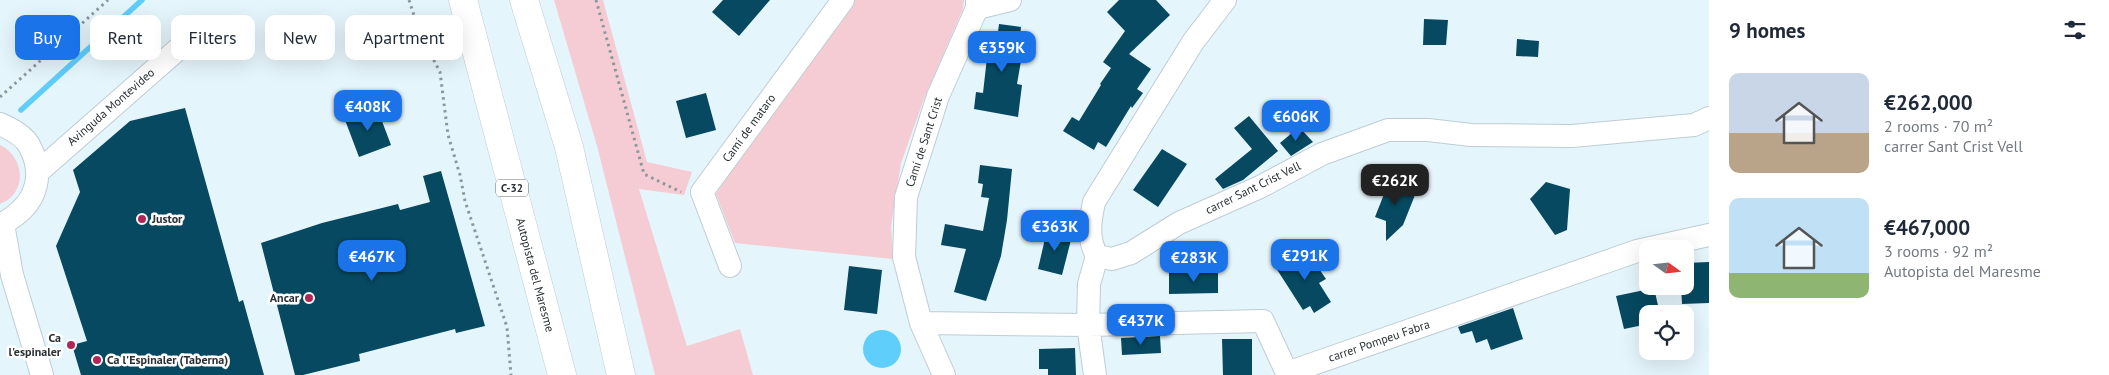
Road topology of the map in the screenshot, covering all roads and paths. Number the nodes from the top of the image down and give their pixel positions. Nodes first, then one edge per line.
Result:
1 (108, 0) edge
2 (409, 0) edge
3 (463, 0) edge
4 (524, 0) edge
5 (596, 0) edge
6 (843, 0) edge
7 (1010, 0) edge
8 (1225, 0) edge
9 (977, 4) edge
10 (171, 55) edge
11 (0, 97) edge
12 (1709, 118) edge
13 (0, 124) edge
14 (38, 172) junction
15 (702, 192) junction
16 (2, 224) edge
17 (1709, 235) edge
18 (1097, 256) junction
19 (730, 266) dead end
20 (921, 323) junction
21 (1088, 325) junction
22 (42, 375) edge
23 (511, 375) edge
24 (562, 375) edge
25 (621, 375) edge
26 (944, 375) edge
27 (1095, 375) edge

1 - 11 path
2 - 23 path
3 - 24 highway, Autopista del Maresme / C-32
4 - 25 highway
5 - 15 path
6 - 15 street, Camí de mataro
7 - 9 street
8 - 18 street
9 - 20 street, Camí de Sant Crist
10 - 14 street, Avinguda Montevideo
12 - 18 street, carrer Sant Crist Vell
13 - 14 street
14 - 16 street
15 - 19 street
16 - 22 street
17 - 21 street, carrer Pompeu Fabra
18 - 21 street
20 - 21 street, carrer Pompeu Fabra
20 - 26 street, Camí de Sant Crist
21 - 27 street

